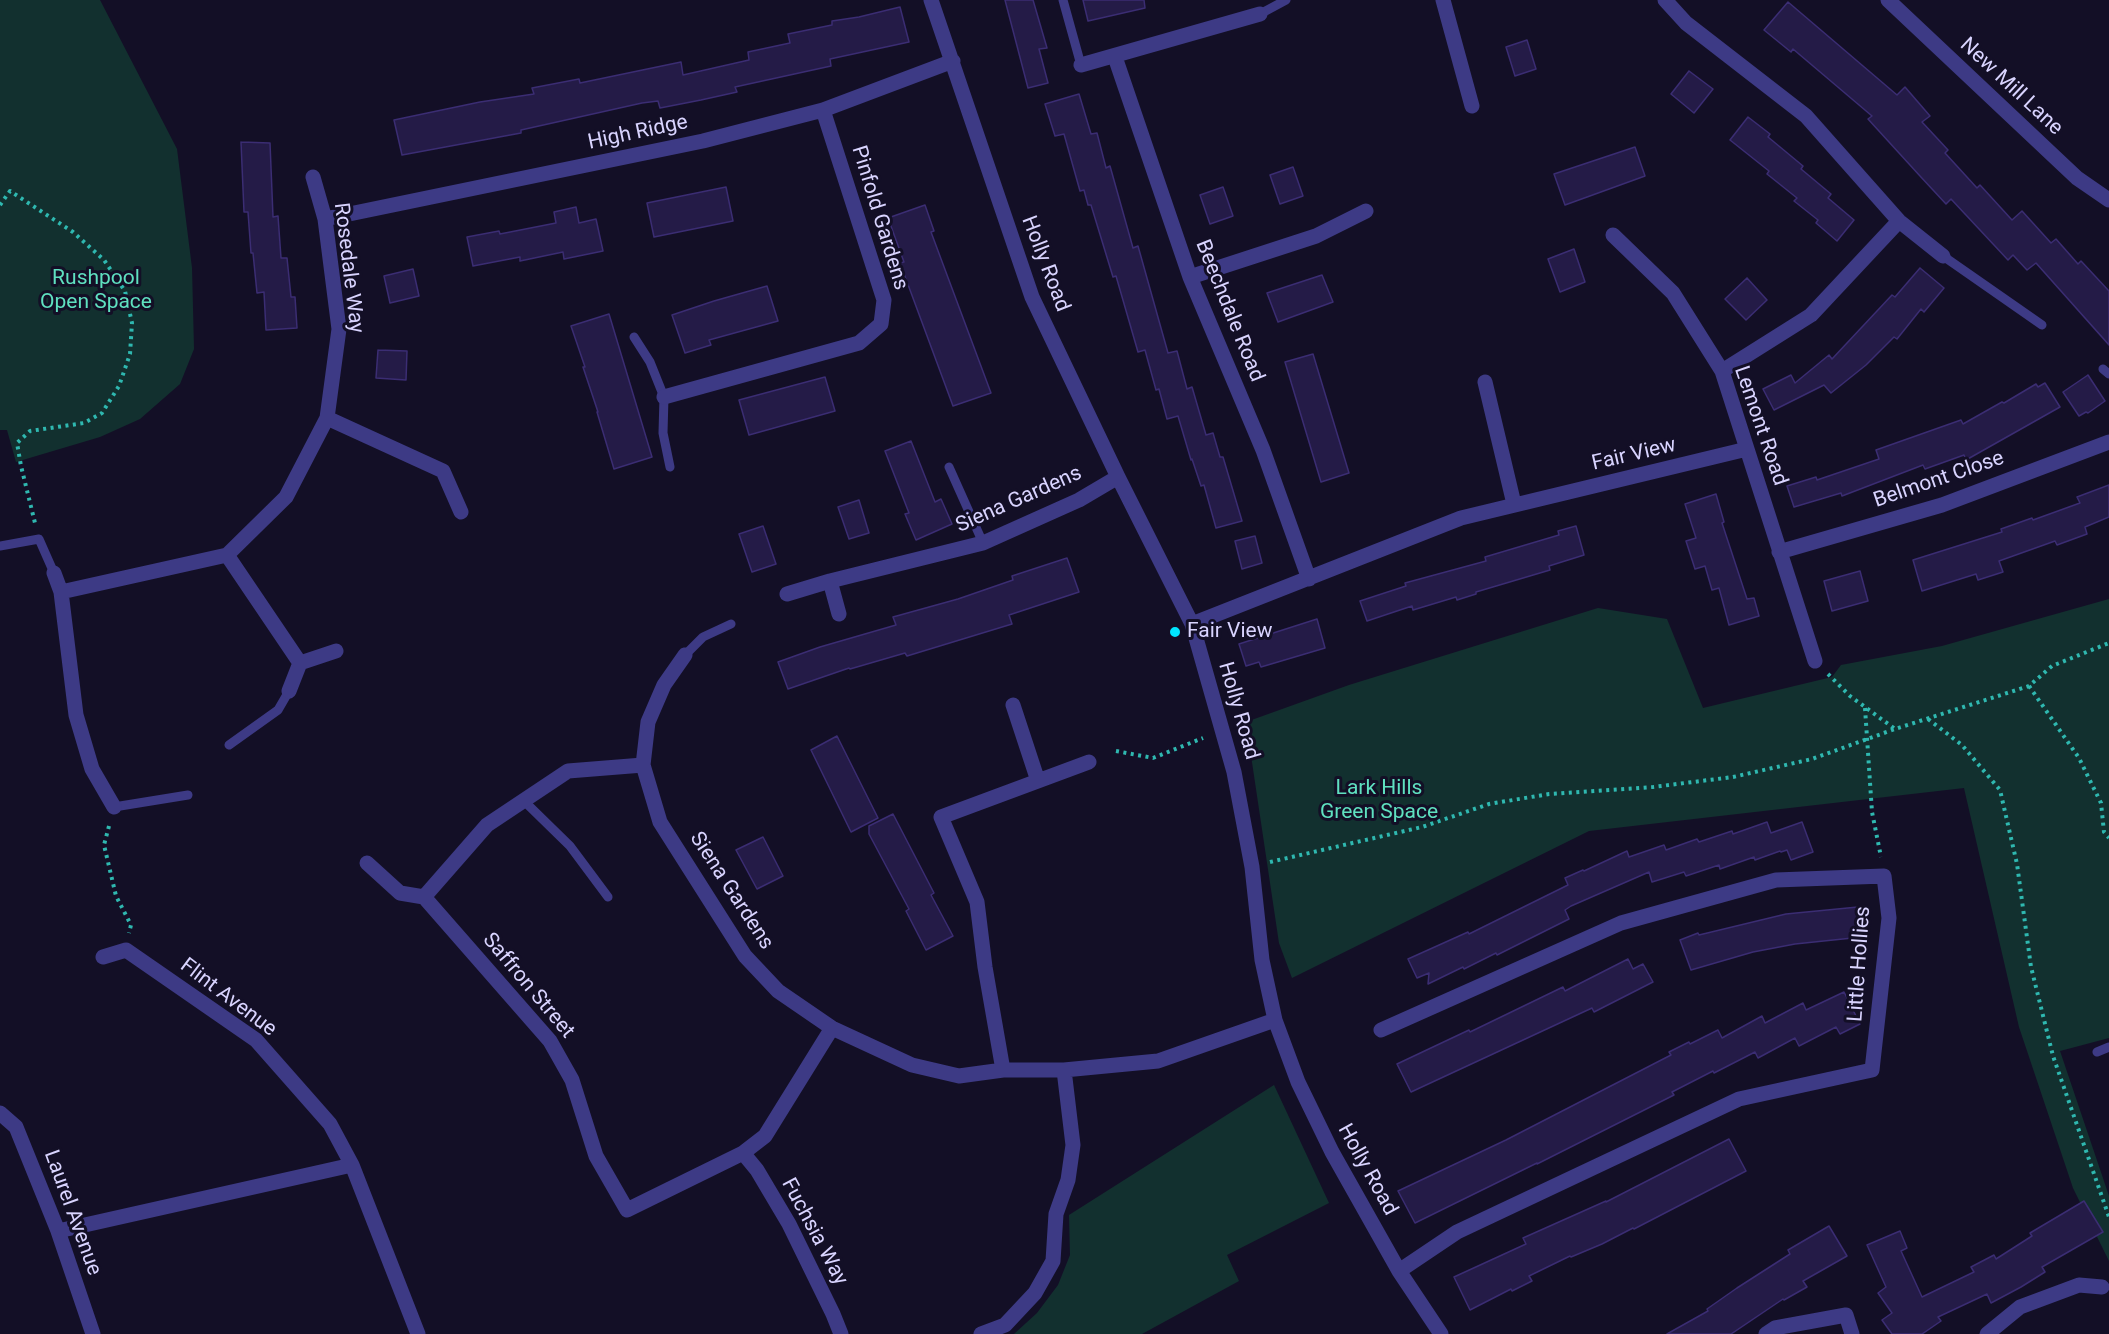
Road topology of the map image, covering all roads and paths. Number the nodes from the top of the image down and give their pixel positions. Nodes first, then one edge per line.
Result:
1 (931, 0) edge
2 (1063, 0) edge
3 (1286, 0) edge
4 (1443, 0) edge
5 (1665, 0) edge
6 (1888, 0) edge
7 (1260, 15) joint
8 (1115, 57) junction
9 (952, 61) junction
10 (1081, 65) joint
11 (1472, 106) dead end
12 (823, 110) junction
13 (312, 177) dead end
14 (2109, 200) edge
15 (0, 205) edge
16 (1366, 211) dead end
17 (326, 219) junction
18 (1899, 221) junction
19 (1613, 235) dead end
20 (1942, 256) joint
21 (1190, 277) junction
22 (2042, 325) dead end
23 (634, 337) dead end
24 (1722, 371) junction
25 (1485, 382) dead end
26 (664, 397) junction
27 (327, 418) junction
28 (2109, 442) edge
29 (1747, 449) junction
30 (670, 467) dead end
31 (949, 467) dead end
32 (1118, 477) junction
33 (1514, 504) junction
34 (461, 512) dead end
35 (39, 539) junction
36 (983, 543) junction
37 (0, 546) edge
38 (1779, 552) junction
39 (227, 555) junction
40 (54, 573) joint
41 (1309, 579) junction
42 (830, 581) junction
43 (61, 592) junction
44 (787, 594) dead end
45 (839, 615) dead end
46 (731, 624) dead end
47 (1192, 624) junction
48 (2109, 643) edge
49 (336, 651) dead end
50 (685, 655) joint
51 (1815, 661) joint
52 (300, 663) junction
53 (2029, 686) junction
54 (289, 691) joint
55 (1013, 705) dead end
56 (1865, 708) junction
57 (1928, 719) junction
58 (1895, 729) junction
59 (1222, 730) junction
60 (1867, 739) junction
61 (229, 745) dead end
62 (1116, 751) dead end
63 (1089, 762) dead end
64 (643, 765) junction
65 (1038, 781) junction
66 (188, 795) dead end
67 (524, 801) junction
68 (114, 807) junction
69 (2109, 838) edge
70 (367, 863) dead end
71 (1252, 867) junction
72 (1884, 876) junction
73 (424, 897) junction
74 (608, 897) dead end
75 (126, 950) junction
76 (103, 957) dead end
77 (1275, 1020) junction
78 (832, 1028) junction
79 (1381, 1030) dead end
80 (2109, 1047) edge
81 (2097, 1052) dead end
82 (1003, 1070) junction
83 (1064, 1070) junction
84 (0, 1113) edge
85 (743, 1153) junction
86 (352, 1165) junction
87 (2109, 1217) edge
88 (58, 1231) junction
89 (1399, 1271) junction
90 (2102, 1287) dead end
91 (93, 1334) edge
92 (418, 1334) edge
93 (841, 1334) edge
94 (981, 1334) edge
95 (1441, 1334) edge
96 (1766, 1334) edge
97 (1852, 1334) edge
98 (1987, 1334) edge

1 - 9 street, Holly Road
2 - 10 lane
3 - 7 lane
4 - 11 street
5 - 18 street
6 - 14 street, New Mill Lane
7 - 8 street
8 - 10 street
8 - 21 street, Beechdale Road
9 - 12 street, High Ridge
9 - 32 street, Holly Road
12 - 17 street, High Ridge
12 - 26 street, Pinfold Gardens
13 - 17 street, Rosedale Way
15 - 35 path
16 - 21 street
17 - 27 street, Rosedale Way
18 - 20 street
18 - 24 street
19 - 24 street, Lemont Road
20 - 22 lane
21 - 41 street, Beechdale Road
23 - 26 lane
24 - 29 street, Lemont Road
25 - 33 street
26 - 30 lane
27 - 34 street
27 - 39 street, Rosedale Way
28 - 38 street, Belmont Close
29 - 33 street, Fair View
29 - 38 street, Lemont Road
31 - 36 lane
32 - 36 street, Siena Gardens
32 - 47 street, Holly Road
33 - 41 street, Fair View
35 - 37 lane
35 - 40 lane
36 - 42 street, Siena Gardens
38 - 51 street, Lemont Road
39 - 43 street
39 - 52 street
40 - 43 street
41 - 47 street, Fair View
42 - 44 street, Siena Gardens
42 - 45 street
43 - 68 street
46 - 50 lane
47 - 59 street, Holly Road
48 - 53 path
49 - 52 street
50 - 64 street, Siena Gardens
51 - 56 path
52 - 54 street
53 - 57 path
53 - 69 path
54 - 61 lane
55 - 65 street
56 - 58 path
56 - 60 path
57 - 58 path
57 - 87 path
58 - 60 path
59 - 62 path
59 - 71 street, Holly Road
60 - 71 path
60 - 72 path
63 - 65 street
64 - 67 street
64 - 78 street, Siena Gardens
65 - 82 street
66 - 68 lane
67 - 73 street
67 - 74 lane
68 - 75 path
70 - 73 street
71 - 77 street, Holly Road
72 - 79 street, Little Hollies
72 - 89 street, Little Hollies
73 - 85 street, Saffron Street
75 - 76 street
75 - 86 street, Flint Avenue
77 - 83 street, Siena Gardens
77 - 89 street, Holly Road
78 - 82 street, Siena Gardens
78 - 85 street
80 - 81 lane
82 - 83 street, Siena Gardens
83 - 94 street
84 - 88 street, Laurel Avenue
85 - 93 street, Fuchsia Way
86 - 88 street
86 - 92 street, Flint Avenue
88 - 91 street, Laurel Avenue
89 - 95 street, Holly Road
90 - 98 street
96 - 97 street

